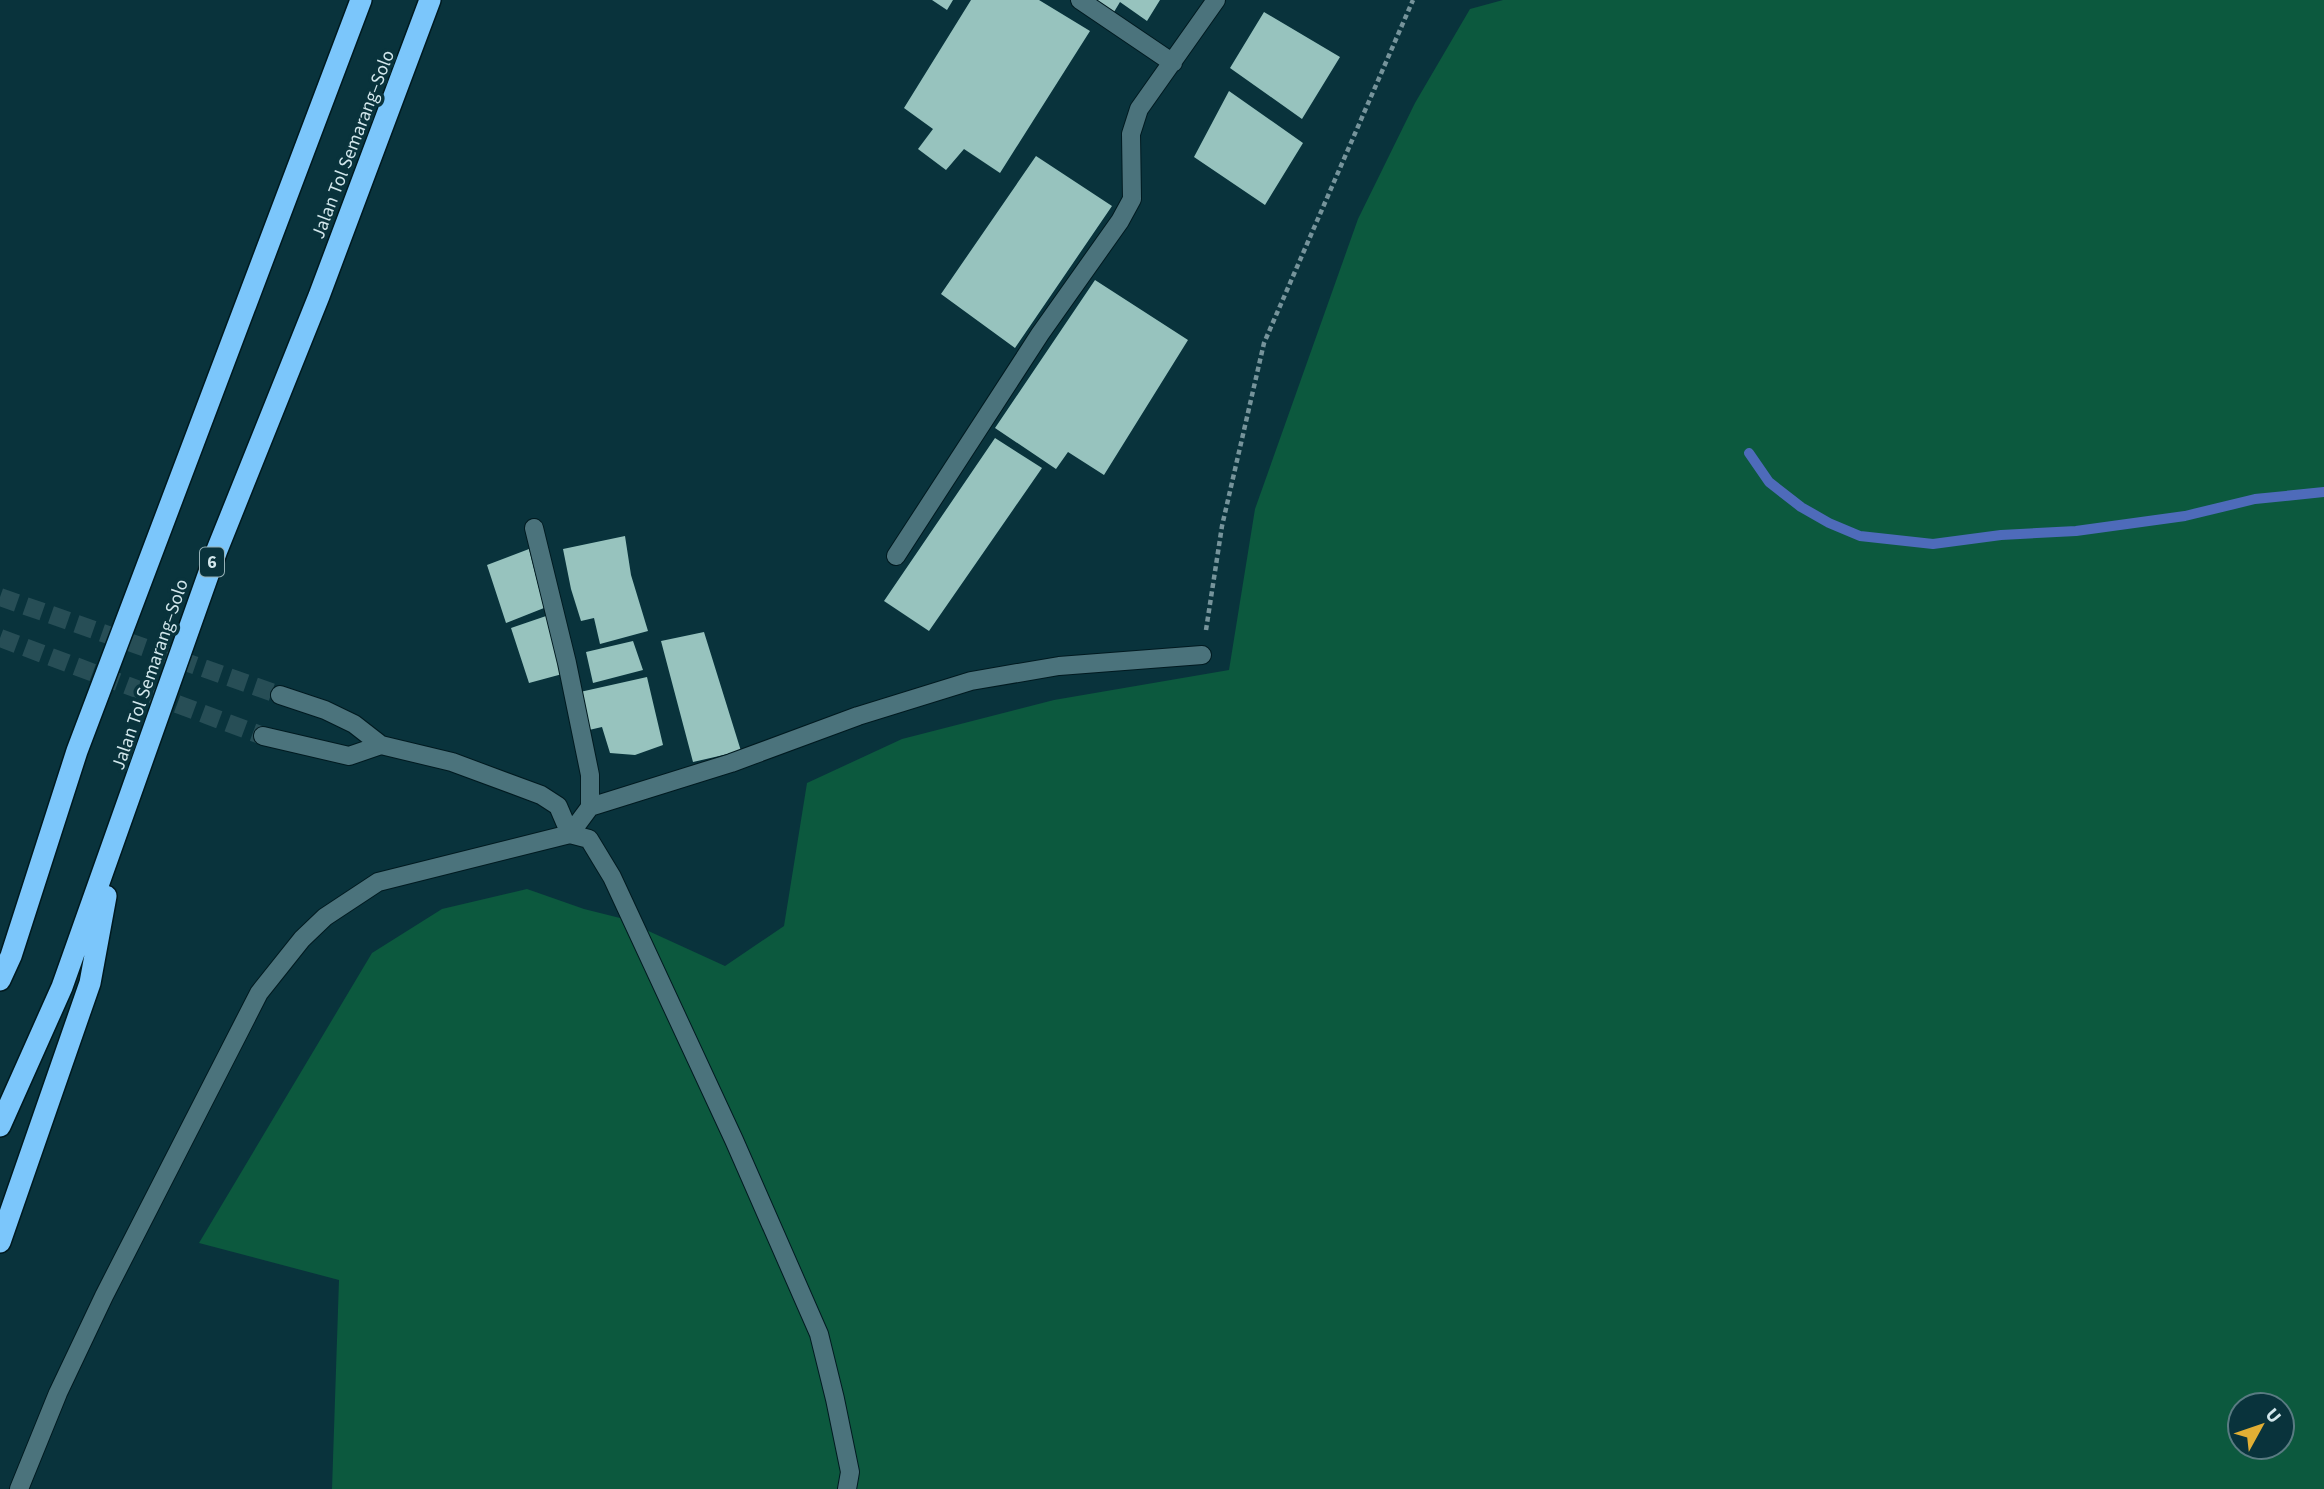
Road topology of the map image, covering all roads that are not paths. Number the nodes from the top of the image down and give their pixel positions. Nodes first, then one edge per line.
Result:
1 (361, 0) edge
2 (430, 0) edge
3 (1080, 0) edge
4 (1216, 0) edge
5 (1173, 63) junction
6 (534, 528) dead end
7 (896, 556) dead end
8 (1202, 655) road end
9 (280, 695) tunnel mouth
10 (263, 736) tunnel mouth
11 (381, 745) junction
12 (590, 807) junction
13 (570, 834) junction
14 (117, 835) junction
15 (0, 980) edge
16 (0, 1126) edge
17 (0, 1242) edge
18 (19, 1489) edge
19 (847, 1489) edge

1 - 15 highway, Jalan Tol Semarang–Solo
2 - 14 highway, Jalan Tol Semarang–Solo / 6
3 - 5 street
4 - 5 street
5 - 7 street
6 - 12 street
8 - 12 street
9 - 11 street
10 - 11 street
11 - 13 street
12 - 13 street
13 - 18 street
13 - 19 street
14 - 16 highway, Jalan Tol Semarang–Solo / 6
14 - 17 highway

